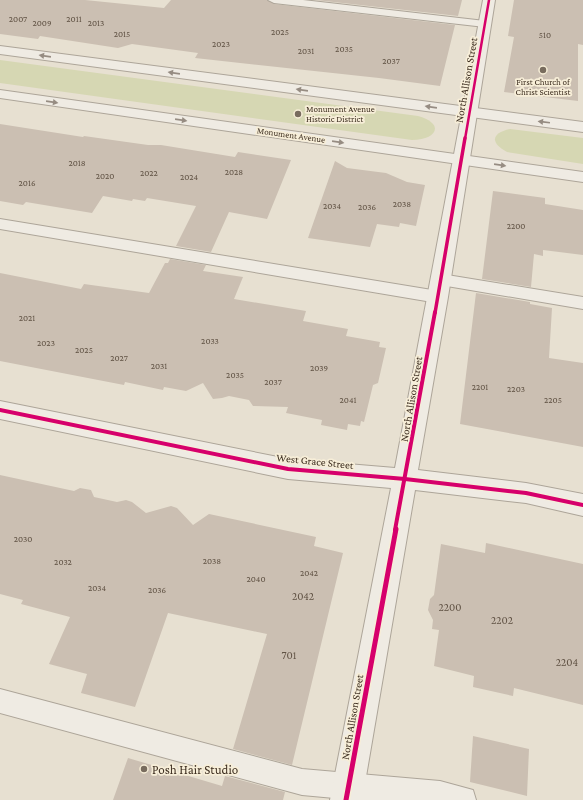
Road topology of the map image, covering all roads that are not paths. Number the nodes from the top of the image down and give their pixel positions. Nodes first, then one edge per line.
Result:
1 (274, 0) edge
2 (489, 0) edge
3 (485, 24) junction
4 (0, 50) edge
5 (0, 94) edge
6 (470, 112) junction
7 (583, 127) edge
8 (462, 160) junction
9 (583, 177) edge
10 (0, 224) edge
11 (440, 289) junction
12 (583, 303) edge
13 (0, 410) edge
14 (405, 479) junction
15 (583, 504) edge
16 (0, 701) edge
17 (348, 793) edge
18 (463, 800) edge

1 - 3 lane
2 - 3 street, North Allison Street
3 - 6 street, North Allison Street
6 -> 4 street
5 -> 8 street, Monument Avenue
7 -> 6 street
6 - 8 street, North Allison Street
8 -> 9 street, Monument Avenue
8 - 11 street, North Allison Street
10 - 11 lane
11 - 12 lane
11 - 14 street, North Allison Street
13 - 14 street, West Grace Street
14 - 15 street, West Grace Street
14 - 17 street, North Allison Street
16 - 17 lane
17 - 18 lane

